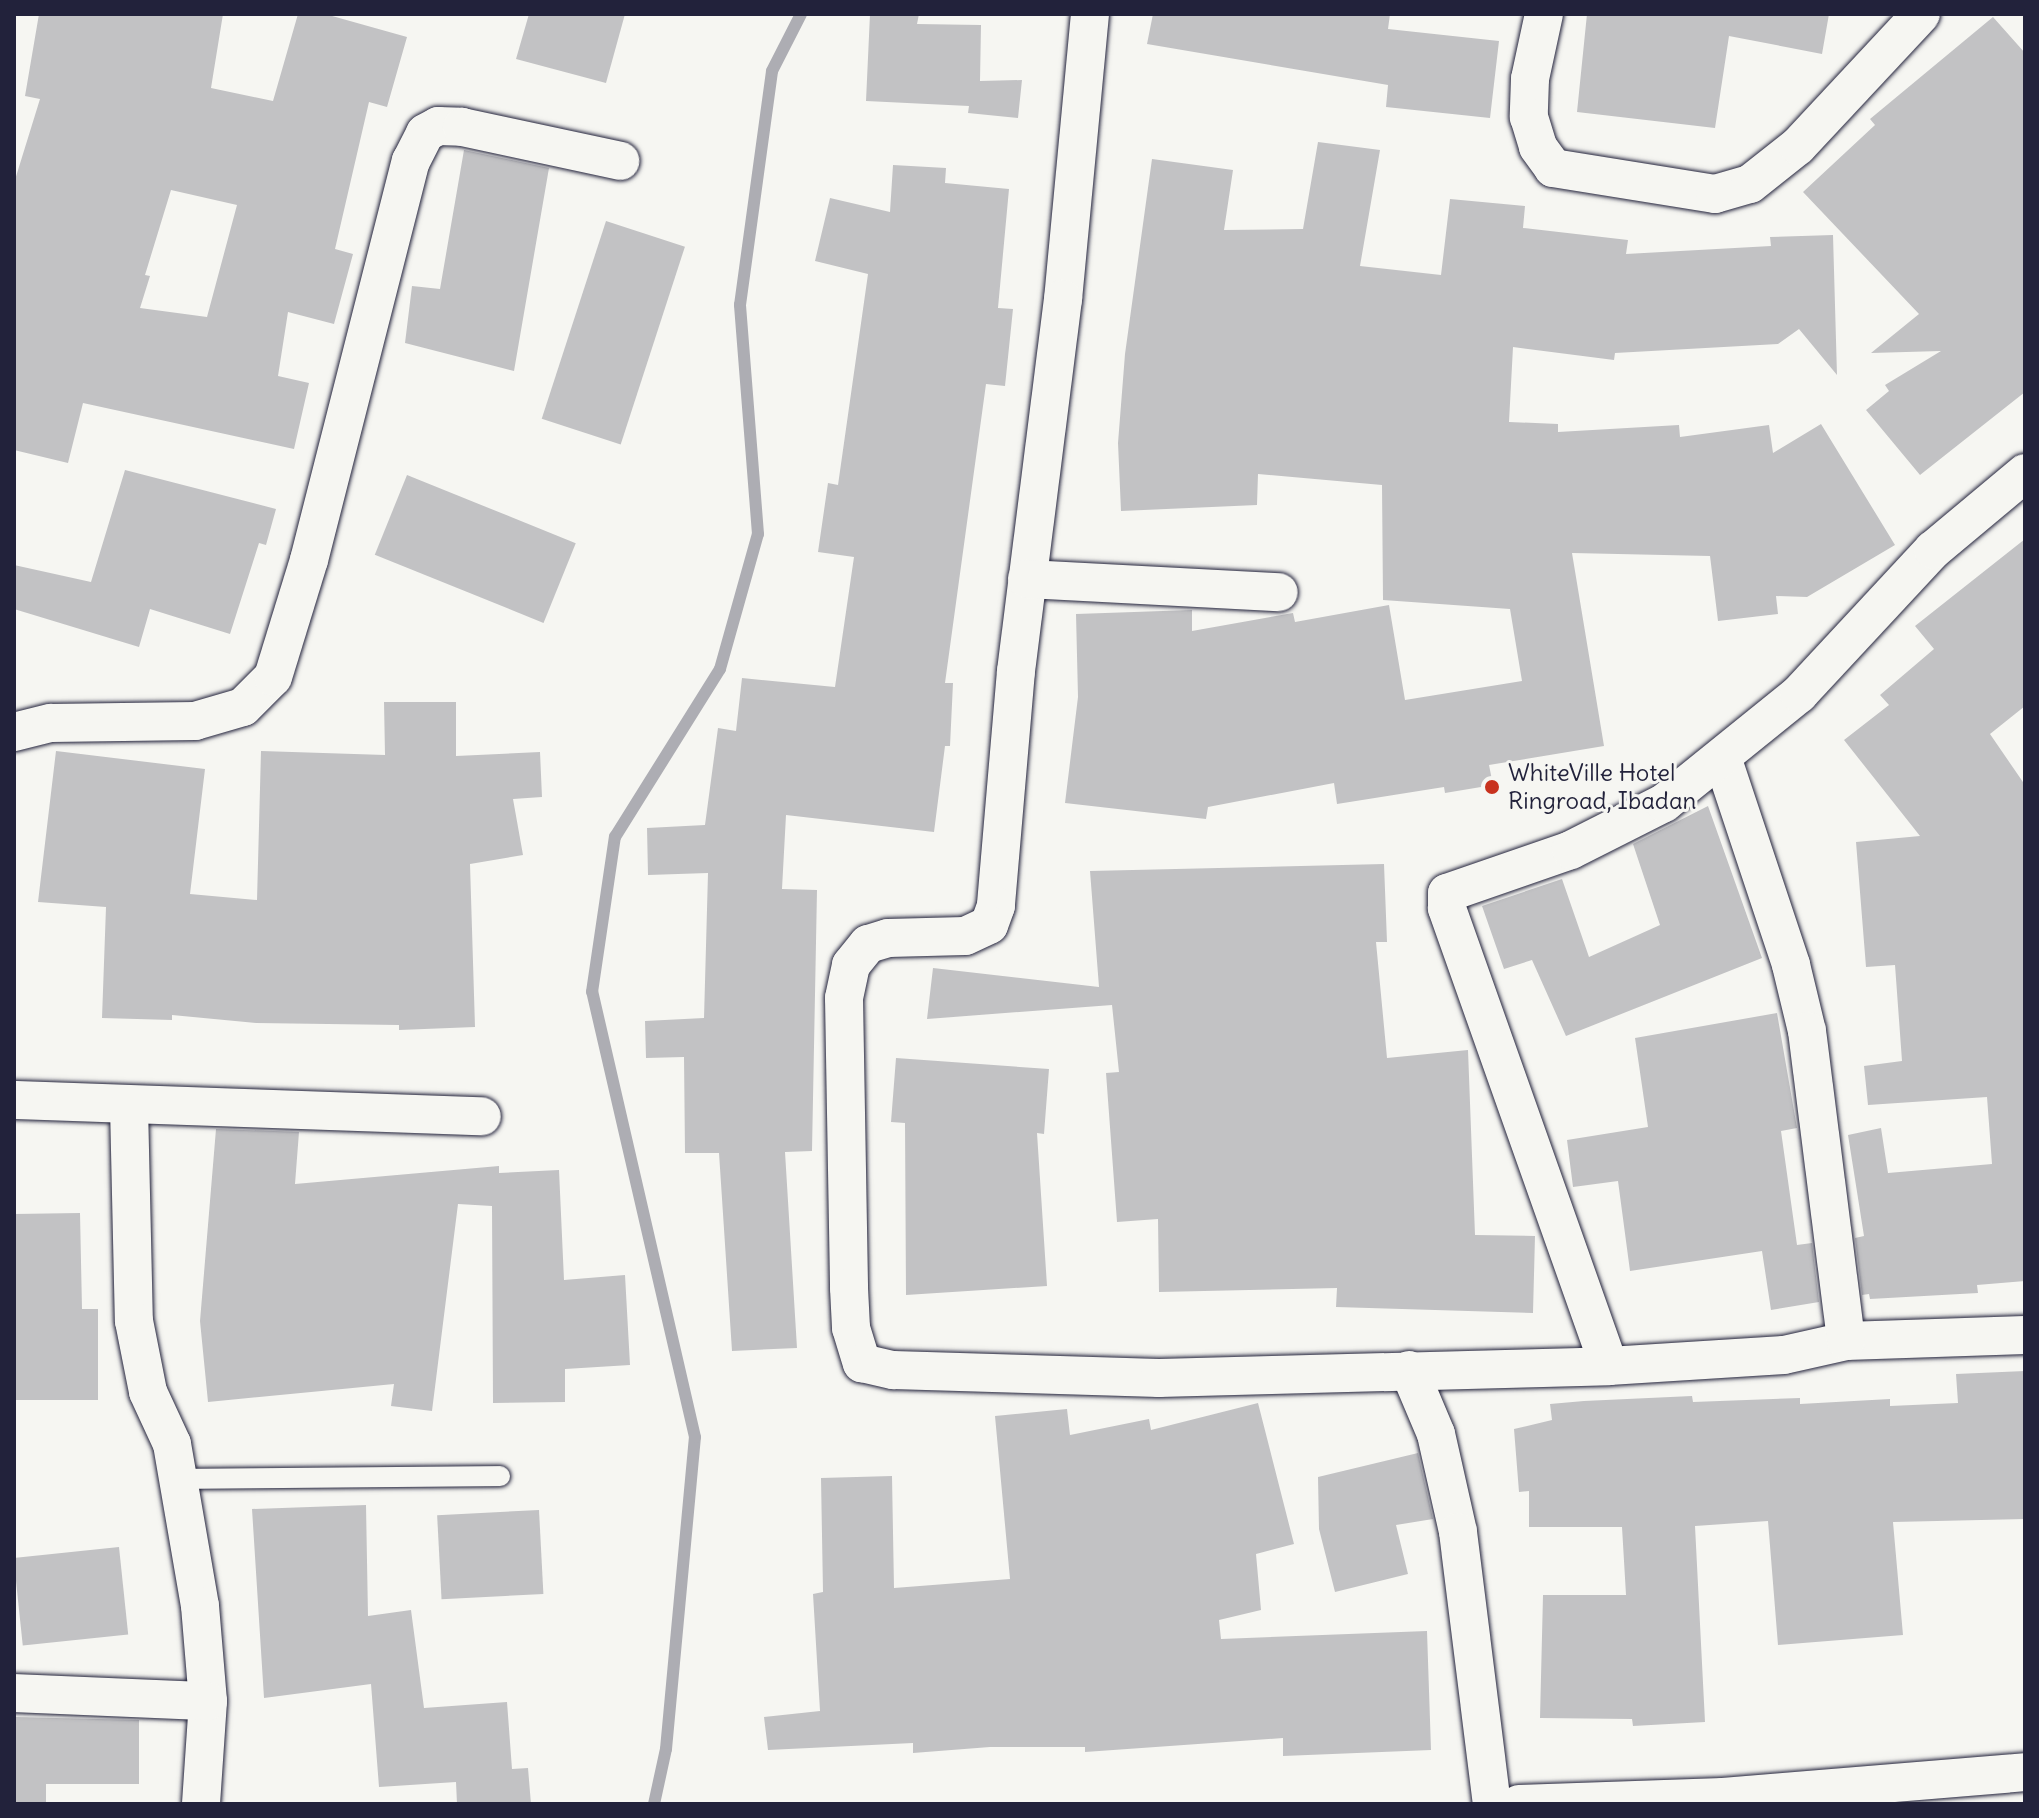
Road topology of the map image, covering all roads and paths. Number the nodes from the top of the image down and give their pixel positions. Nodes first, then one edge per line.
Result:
1 (1090, 14) edge
2 (1544, 14) edge
3 (1921, 14) edge
4 (620, 161) dead end
5 (2025, 473) edge
6 (1027, 579) junction
7 (1279, 592) dead end
8 (14, 732) edge
9 (1723, 760) junction
10 (14, 1100) edge
11 (129, 1106) junction
12 (482, 1116) dead end
13 (2025, 1335) edge
14 (1846, 1341) junction
15 (1609, 1366) junction
16 (1409, 1370) junction
17 (500, 1476) dead end
18 (180, 1479) junction
19 (14, 1693) edge
20 (208, 1701) junction
21 (2025, 1772) edge
22 (201, 1804) edge
23 (1492, 1804) edge
24 (1519, 1804) edge

1 - 6 street
2 - 3 street
4 - 8 street
5 - 9 street
6 - 7 street
6 - 16 street
9 - 14 street
9 - 15 street
10 - 11 street
11 - 12 street
11 - 18 street
13 - 14 street
14 - 15 street
15 - 16 street
16 - 23 street
17 - 18 lane
18 - 20 street
19 - 20 street
20 - 22 street
21 - 24 street

